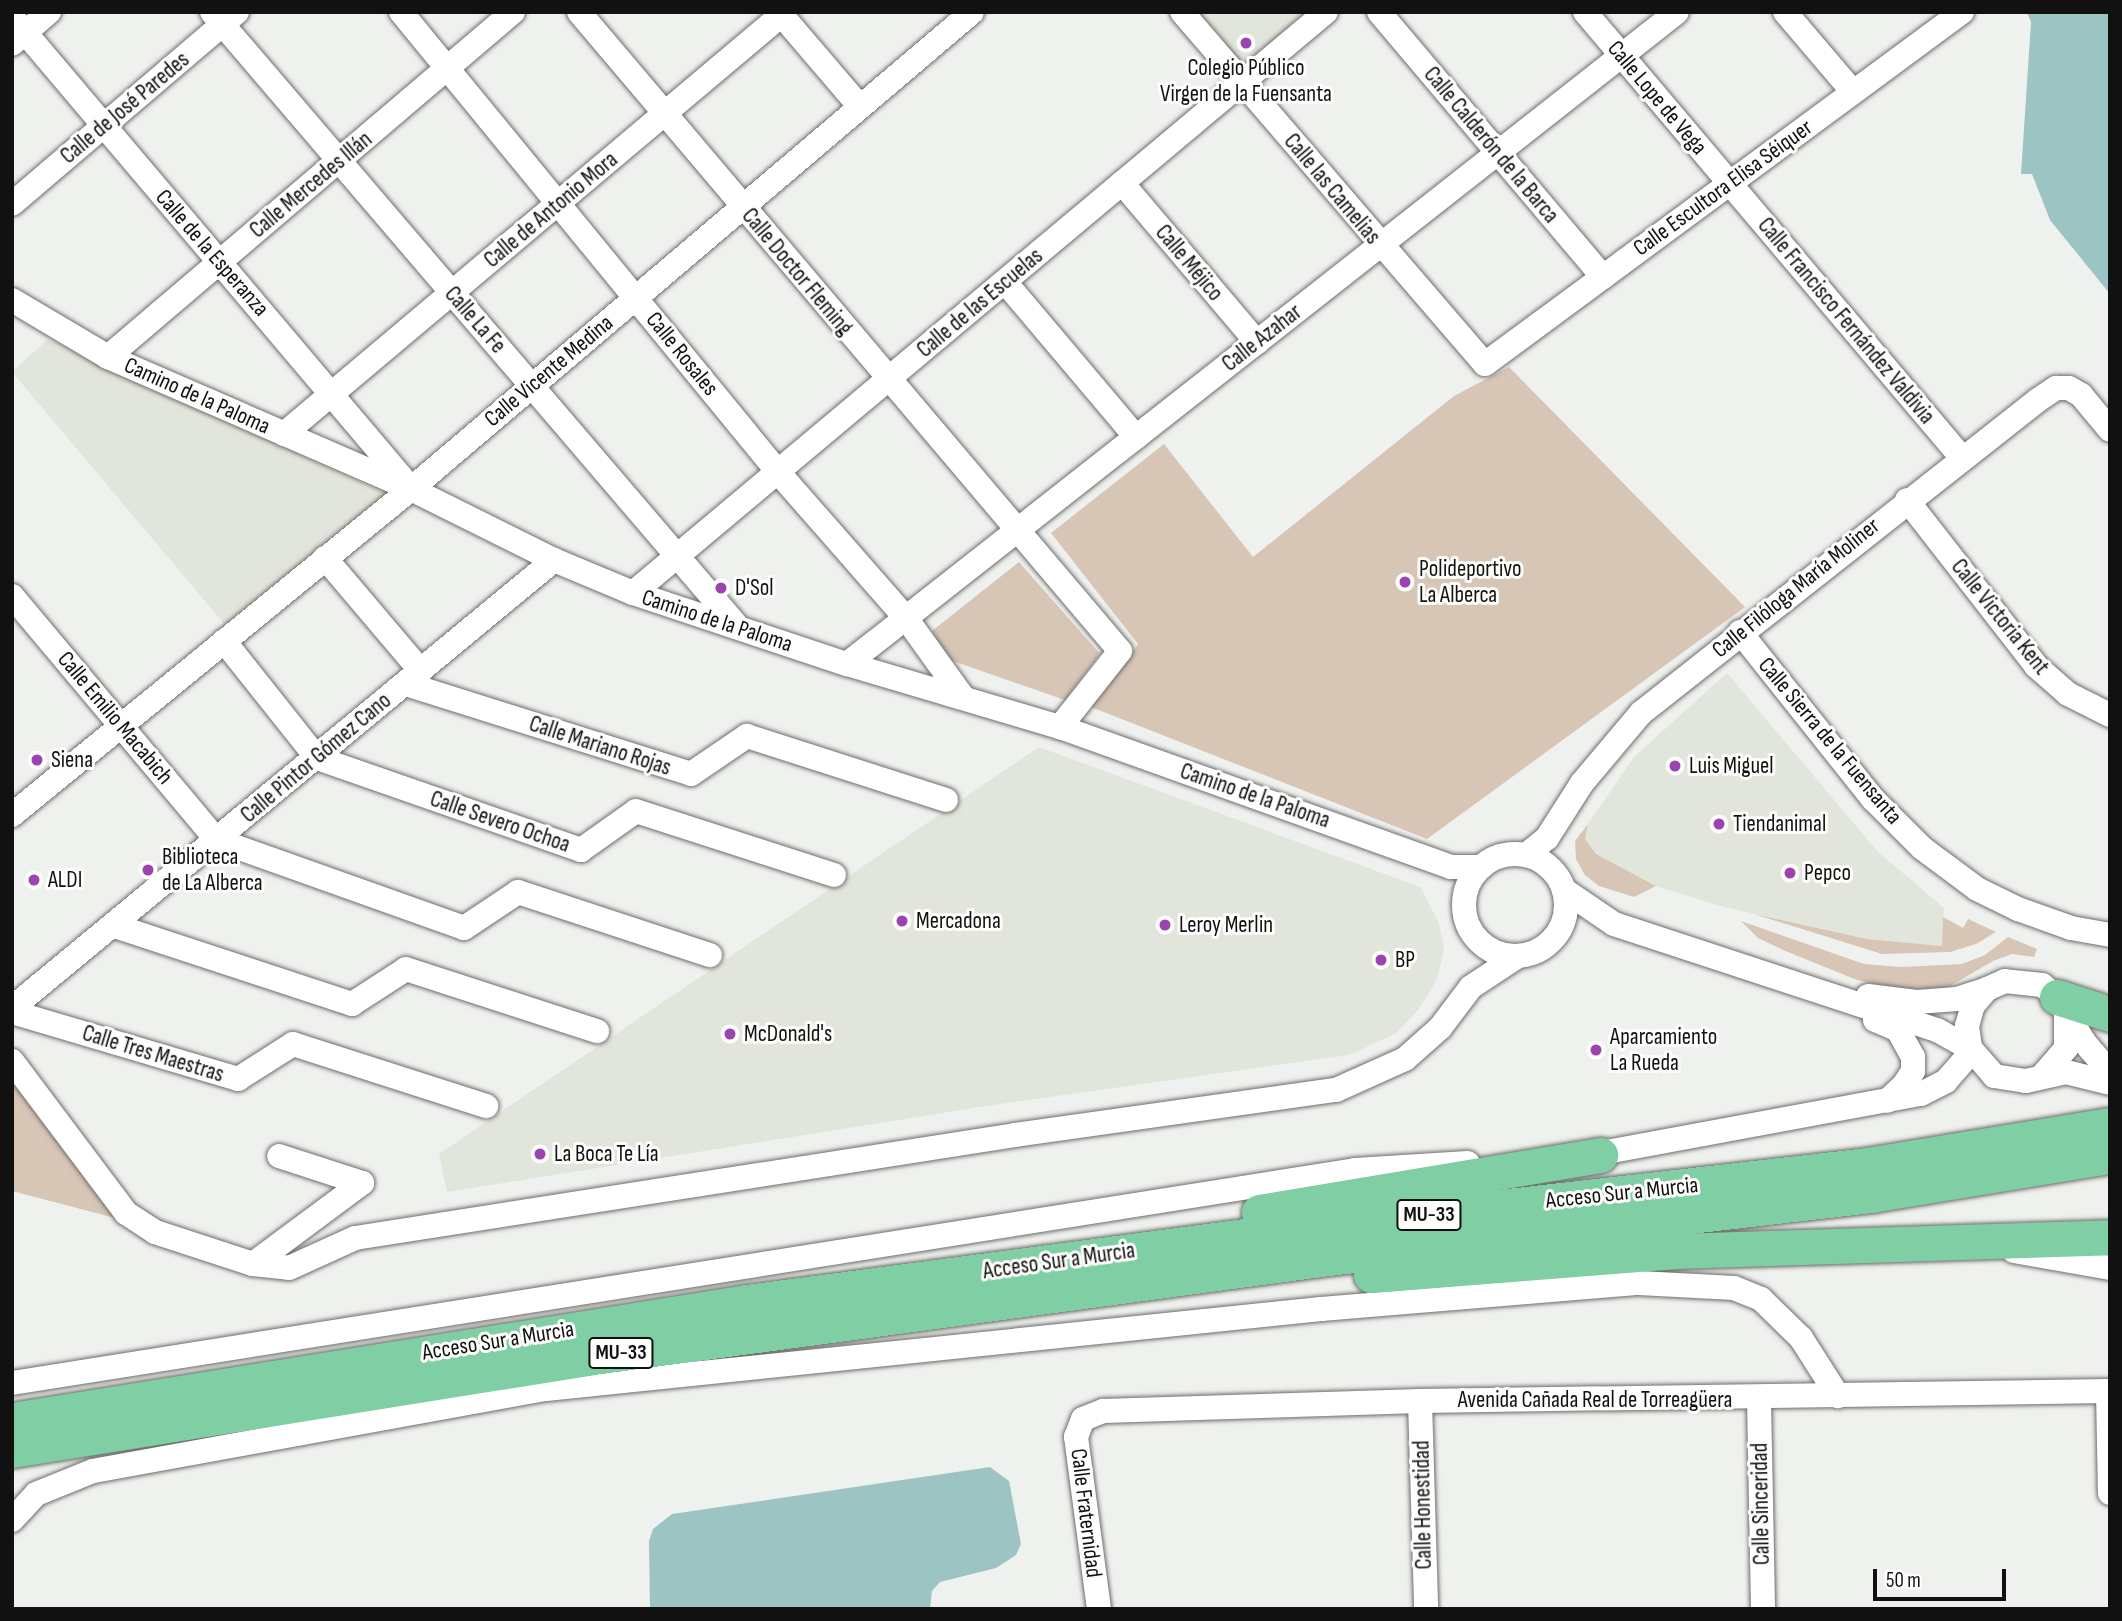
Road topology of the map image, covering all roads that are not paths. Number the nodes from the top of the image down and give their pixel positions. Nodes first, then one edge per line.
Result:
1 (49, 12) edge
2 (401, 12) edge
3 (513, 12) edge
4 (579, 12) edge
5 (972, 12) edge
6 (1182, 12) edge
7 (1326, 12) edge
8 (1379, 12) edge
9 (1585, 12) edge
10 (1677, 12) edge
11 (1785, 12) edge
12 (1962, 12) edge
13 (782, 13) edge
14 (224, 16) edge
15 (17, 31) edge
16 (1621, 56) junction
17 (447, 69) junction
18 (1242, 83) junction
19 (1853, 92) junction
20 (860, 107) junction
21 (664, 114) junction
22 (103, 127) junction
23 (1497, 153) junction
24 (339, 161) junction
25 (1122, 183) junction
26 (1730, 184) junction
27 (12, 204) edge
28 (558, 204) junction
29 (743, 207) junction
30 (1380, 246) junction
31 (220, 262) junction
32 (1603, 277) junction
33 (1005, 282) junction
34 (452, 293) junction
35 (636, 298) junction
36 (12, 300) edge
37 (1257, 342) junction
38 (108, 357) junction
39 (1485, 364) joint
40 (888, 380) junction
41 (532, 386) junction
42 (333, 393) junction
43 (2110, 430) edge
44 (284, 434) junction
45 (1136, 437) junction
46 (1962, 458) junction
47 (778, 472) junction
48 (411, 489) junction
49 (1907, 500) junction
50 (1016, 532) junction
51 (677, 556) junction
52 (326, 558) junction
53 (554, 560) junction
54 (633, 593) junction
55 (12, 596) edge
56 (906, 618) junction
57 (738, 627) junction
58 (1740, 632) junction
59 (224, 641) junction
60 (847, 664) junction
61 (414, 677) junction
62 (962, 696) junction
63 (2110, 715) edge
64 (121, 724) junction
65 (1060, 727) junction
66 (317, 758) junction
67 (946, 800) dead end
68 (12, 815) edge
69 (1557, 826) junction
70 (217, 840) junction
71 (1526, 855) junction
72 (1467, 873) junction
73 (834, 875) dead end
74 (1558, 879) junction
75 (1614, 924) junction
76 (114, 926) junction
77 (1559, 932) junction
78 (1473, 933) junction
79 (2110, 935) edge
80 (710, 955) dead end
81 (1518, 956) junction
82 (1471, 987) junction
83 (1987, 989) junction
84 (1811, 990) junction
85 (2061, 1005) junction
86 (12, 1010) edge
87 (2110, 1014) edge
88 (597, 1031) dead end
89 (1970, 1050) junction
90 (12, 1061) edge
91 (2110, 1072) edge
92 (2042, 1076) junction
93 (2110, 1083) edge
94 (1886, 1102) junction
95 (486, 1106) dead end
96 (2110, 1125) edge
97 (1600, 1155) junction
98 (279, 1156) dead end
99 (2110, 1156) edge
100 (2110, 1237) edge
101 (1972, 1244) junction
102 (254, 1264) junction
103 (2110, 1268) edge
104 (1232, 1271) junction
105 (747, 1302) junction
106 (12, 1383) edge
107 (2109, 1391) edge
108 (1838, 1396) junction
109 (1759, 1399) junction
110 (1420, 1401) junction
111 (1083, 1419) joint
112 (12, 1420) edge
113 (12, 1450) edge
114 (2110, 1493) edge
115 (12, 1520) edge
116 (1099, 1609) edge
117 (1426, 1609) edge
118 (1763, 1609) edge

1 - 15 street
2 - 17 street, Calle Rosales
3 - 17 street, Calle Mercedes Illán
4 - 21 street, Calle Doctor Fleming
5 - 20 street, Calle Vicente Medina
6 - 18 street, Calle las Camelias
7 - 18 street, Calle de las Escuelas
8 - 23 street, Calle Calderón de la Barca
9 - 16 street, Calle Lope de Vega
10 - 16 street, Calle Azahar
11 - 19 street
12 - 19 street, Calle Escultora Elisa Séiquer
13 - 20 street
13 - 21 street, Calle de Antonio Mora
14 - 22 street, Calle de José Paredes
14 - 24 street, Calle La Fe
15 - 22 street, Calle de la Esperanza
16 - 23 street, Calle Azahar
16 - 26 street, Calle Lope de Vega
17 - 24 street, Calle Mercedes Illán
17 - 28 street, Calle Rosales
18 - 25 street, Calle de las Escuelas
18 - 30 street, Calle las Camelias
19 - 26 street, Calle Escultora Elisa Séiquer
20 - 29 street, Calle Vicente Medina
21 - 28 street, Calle de Antonio Mora
21 - 29 street, Calle Doctor Fleming
22 - 27 street, Calle de José Paredes
22 - 31 street, Calle de la Esperanza
23 - 30 street, Calle Azahar
23 - 32 street, Calle Calderón de la Barca
24 - 31 street, Calle Mercedes Illán
24 - 34 street, Calle La Fe
25 - 33 street, Calle de las Escuelas
25 - 37 street, Calle Méjico
26 - 32 street, Calle Escultora Elisa Séiquer
26 - 46 street, Calle Francisco Fernández Valdivia
28 - 34 street, Calle de Antonio Mora
28 - 35 street, Calle Rosales
29 - 35 street, Calle Vicente Medina
29 - 40 street, Calle Doctor Fleming
30 - 37 street, Calle Azahar
30 - 39 street, Calle las Camelias
31 - 38 street, Calle Mercedes Illán
31 - 42 street, Calle de la Esperanza
32 - 39 street, Calle Escultora Elisa Séiquer
33 - 40 street, Calle de las Escuelas
33 - 45 street
34 - 41 street, Calle La Fe
34 - 42 street, Calle de Antonio Mora
35 - 41 street, Calle Vicente Medina
35 - 47 street, Calle Rosales
36 - 38 street, Camino de la Paloma
37 - 45 street, Calle Azahar
38 - 44 street, Camino de la Paloma
40 - 47 street, Calle de las Escuelas
40 - 50 street, Calle Doctor Fleming
41 - 48 street, Calle Vicente Medina
41 - 51 street, Calle La Fe
42 - 44 street, Calle de Antonio Mora
42 - 48 street, Calle de la Esperanza
43 - 46 street, Calle Filóloga María Moliner
44 - 48 street, Camino de la Paloma
45 - 50 street, Calle Azahar
46 - 49 street, Calle Filóloga María Moliner
47 - 51 street, Calle de las Escuelas
47 - 56 street, Calle Rosales
48 - 52 street, Calle Vicente Medina
48 - 53 street, Camino de la Paloma
49 - 58 street, Calle Filóloga María Moliner
49 - 63 street, Calle Victoria Kent
50 - 56 street, Calle Azahar
50 - 65 street, Calle Doctor Fleming
51 - 54 street, Calle de las Escuelas
51 - 57 street, Calle La Fe
52 - 59 street, Calle Vicente Medina
52 - 61 street
53 - 54 street, Camino de la Paloma
53 - 61 street, Calle Pintor Gómez Cano
54 - 57 street, Camino de la Paloma
55 - 64 street, Calle Emilio Macabich
56 - 60 street, Calle Azahar
56 - 62 street, Calle Rosales
57 - 60 street, Camino de la Paloma
58 - 69 street, Calle Filóloga María Moliner
58 - 79 street, Calle Sierra de la Fuensanta
59 - 64 street, Calle Vicente Medina
59 - 66 street
60 - 62 street, Camino de la Paloma
61 - 66 street, Calle Pintor Gómez Cano
61 - 67 street, Calle Mariano Rojas
62 - 65 street, Camino de la Paloma
64 - 68 street, Calle Vicente Medina
64 - 70 street, Calle Emilio Macabich
65 - 72 street, Camino de la Paloma
66 - 70 street, Calle Pintor Gómez Cano
66 - 73 street, Calle Severo Ochoa
69 - 71 street, Calle Filóloga María Moliner
69 - 74 street, Calle Filóloga María Moliner
70 - 76 street, Calle Pintor Gómez Cano
70 - 80 street
71 - 72 street
71 - 74 street
72 - 78 street
74 - 75 street
74 - 77 street
75 - 77 street
75 - 84 street
76 - 86 street, Calle Pintor Gómez Cano
76 - 88 street
77 - 81 street
78 - 81 street
78 - 82 street
81 - 82 street
82 - 102 street
83 - 84 street
83 - 85 street
83 - 89 street
84 - 89 street
84 - 94 street
85 - 87 highway
85 - 91 street
85 - 92 street
86 - 95 street, Calle Tres Maestras
89 - 92 street
89 - 94 street
90 - 102 street
92 - 93 street
94 - 97 street
96 - 105 highway, Acceso Sur a Murcia / MU-33
97 - 105 highway
97 - 106 street
98 - 102 street
99 - 104 highway, Acceso Sur a Murcia / MU-33
100 - 101 highway
101 - 103 street
101 - 104 highway
104 - 113 highway, Acceso Sur a Murcia / MU-33
105 - 112 highway, Acceso Sur a Murcia / MU-33
107 - 108 street, Avenida Cañada Real de Torreagüera
107 - 114 street
108 - 109 street, Avenida Cañada Real de Torreagüera
108 - 115 street
109 - 110 street, Avenida Cañada Real de Torreagüera
109 - 118 street, Calle Sinceridad
110 - 111 street, Avenida Cañada Real de Torreagüera
110 - 117 street, Calle Honestidad
111 - 116 street, Calle Fraternidad

